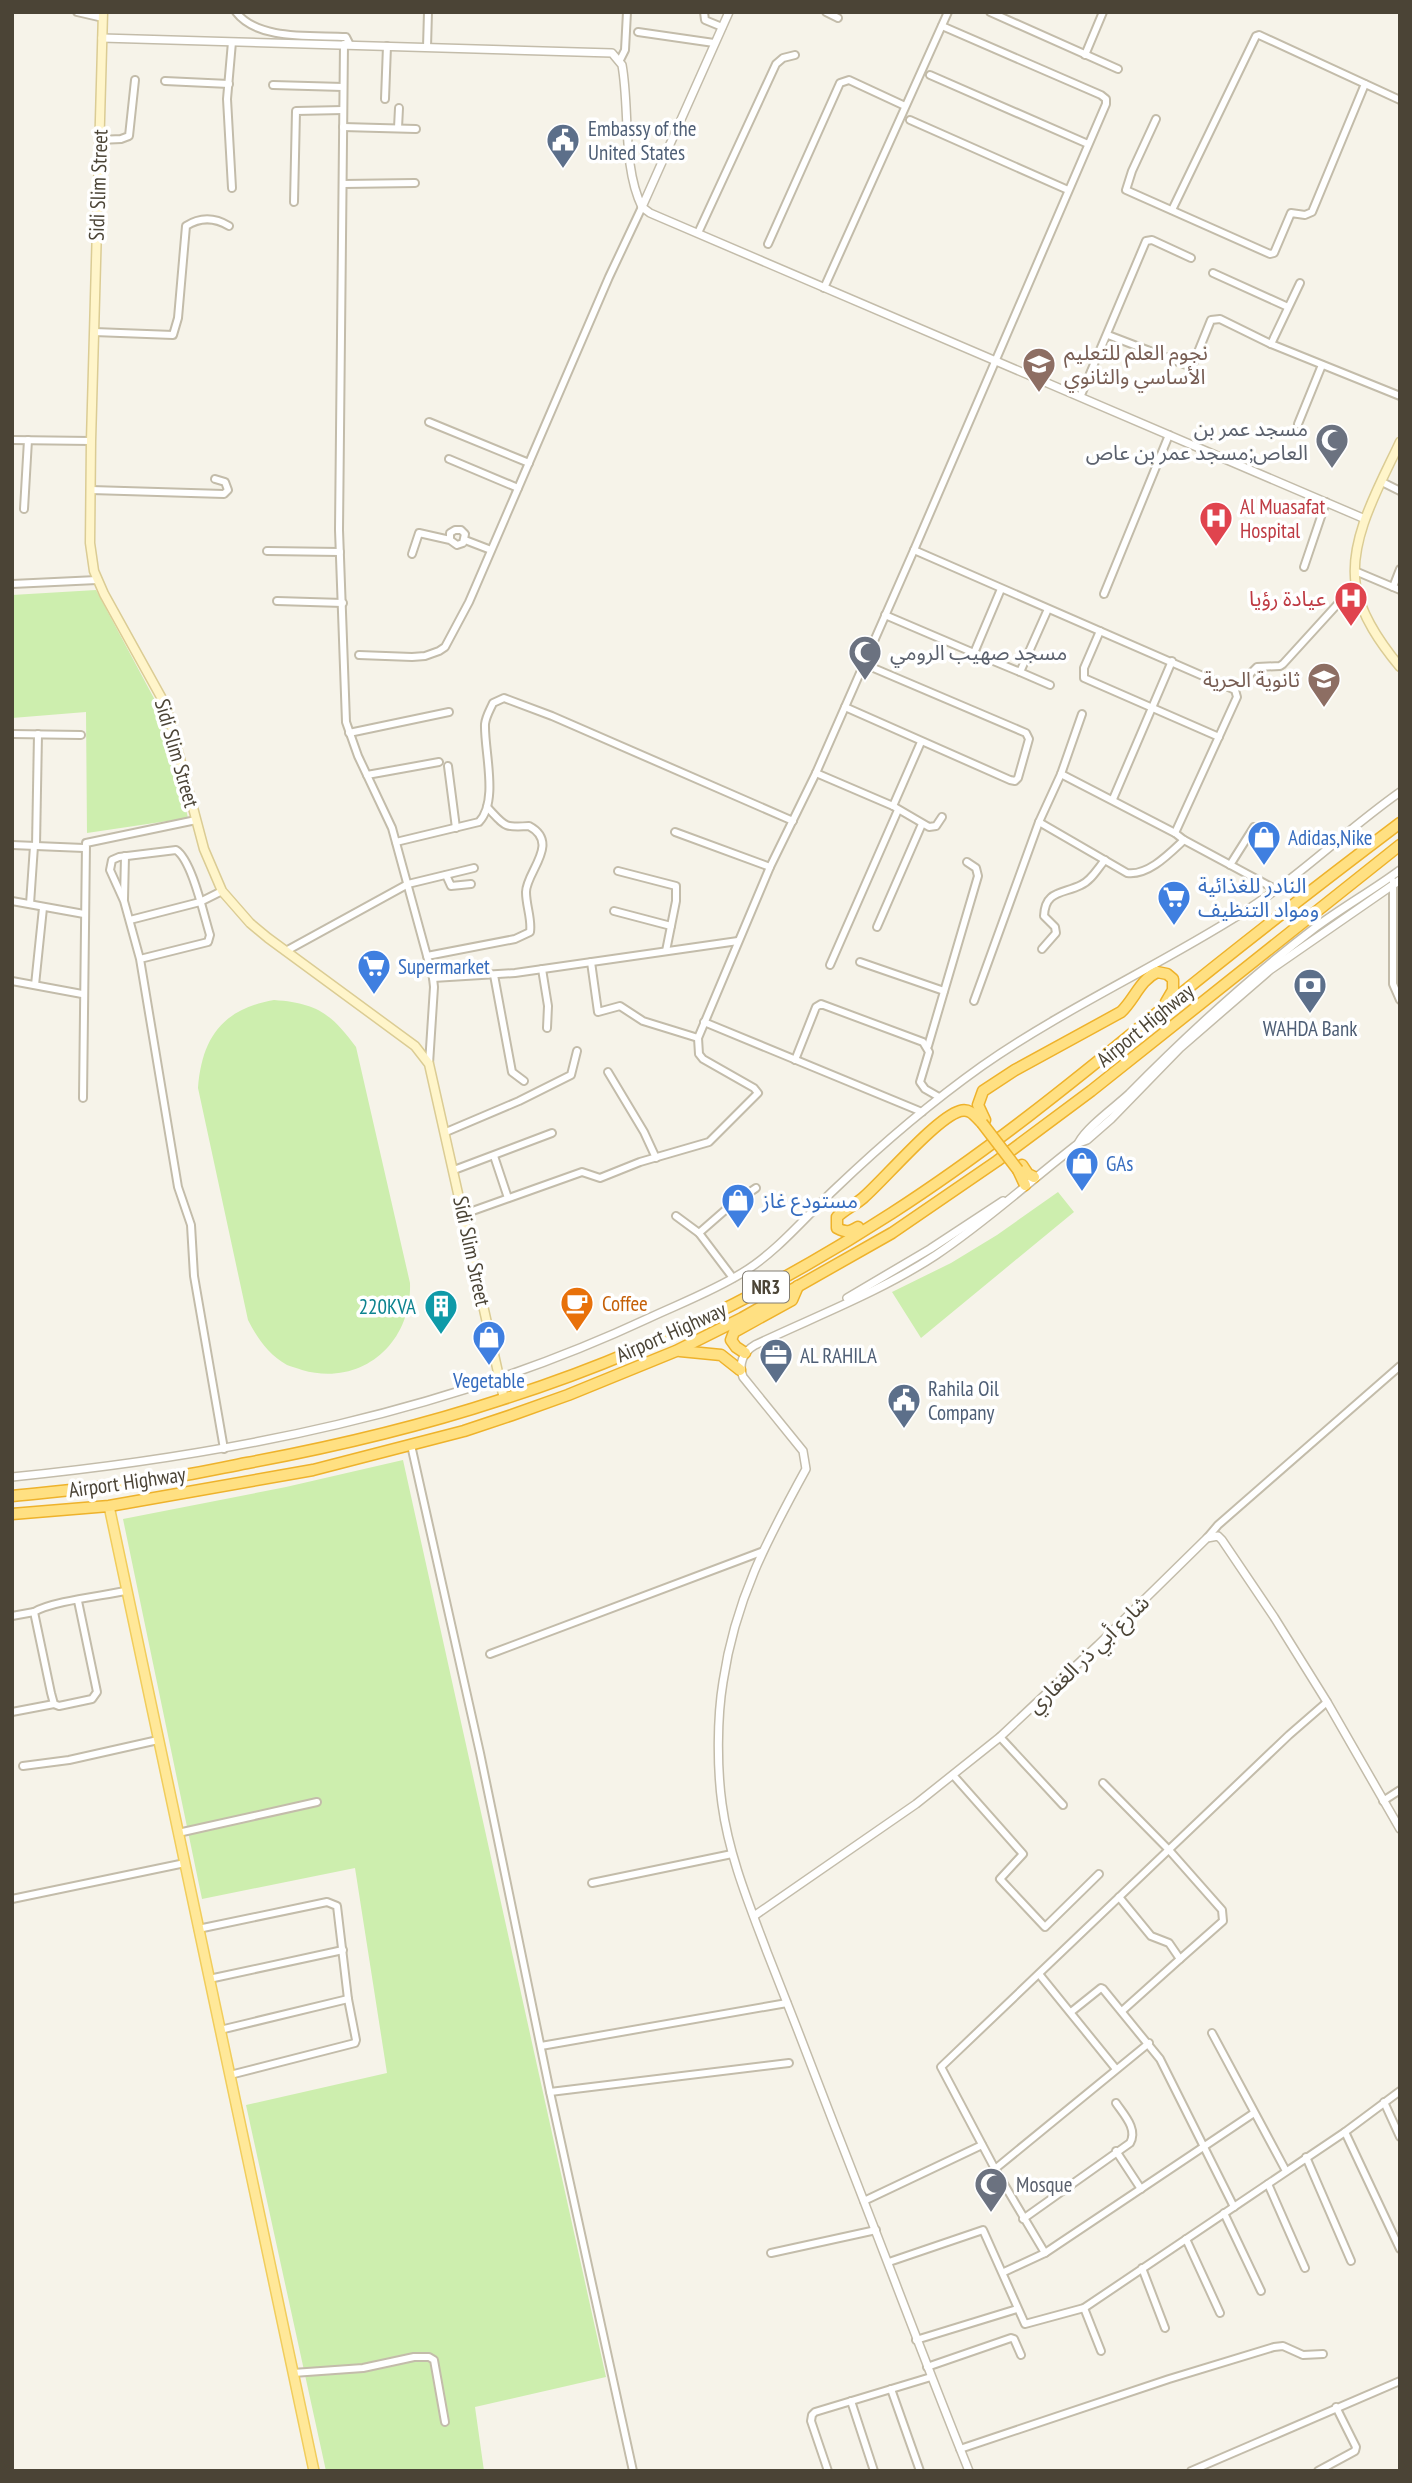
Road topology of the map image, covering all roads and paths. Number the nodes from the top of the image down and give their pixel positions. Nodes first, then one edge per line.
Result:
1 (77, 12) edge
2 (236, 12) edge
3 (428, 12) edge
4 (627, 12) edge
5 (704, 12) edge
6 (729, 12) edge
7 (826, 12) edge
8 (948, 12) edge
9 (990, 12) edge
10 (1103, 12) edge
11 (103, 15) edge
12 (838, 18) dead end
13 (942, 26) junction
14 (722, 27) junction
15 (638, 32) dead end
16 (102, 38) junction
17 (232, 43) junction
18 (714, 43) junction
19 (347, 44) junction
20 (387, 46) junction
21 (427, 47) junction
22 (795, 55) dead end
23 (1085, 55) junction
24 (620, 60) junction
25 (1118, 69) dead end
26 (930, 75) dead end
27 (135, 80) dead end
28 (165, 81) dead end
29 (229, 84) junction
30 (1365, 84) junction
31 (273, 85) dead end
32 (343, 87) junction
33 (385, 99) dead end
34 (1400, 100) edge
35 (905, 106) junction
36 (399, 108) dead end
37 (343, 110) junction
38 (1156, 119) dead end
39 (910, 120) dead end
40 (343, 127) junction
41 (398, 128) junction
42 (416, 129) dead end
43 (99, 140) junction
44 (1088, 144) junction
45 (415, 183) dead end
46 (343, 184) junction
47 (232, 188) dead end
48 (1069, 190) junction
49 (294, 202) dead end
50 (642, 207) junction
51 (1172, 209) junction
52 (229, 226) dead end
53 (698, 233) junction
54 (768, 244) dead end
55 (1191, 258) dead end
56 (1213, 273) dead end
57 (1300, 283) dead end
58 (824, 288) junction
59 (1288, 307) junction
60 (94, 332) junction
61 (1108, 335) junction
62 (1271, 344) junction
63 (996, 362) junction
64 (1322, 365) junction
65 (1081, 396) junction
66 (1400, 396) edge
67 (429, 422) dead end
68 (1298, 424) dead end
69 (1169, 435) junction
70 (12, 440) edge
71 (28, 440) junction
72 (91, 441) junction
73 (1400, 442) edge
74 (449, 458) dead end
75 (529, 463) junction
76 (215, 479) dead end
77 (1382, 482) junction
78 (518, 488) junction
79 (91, 490) junction
80 (1400, 491) edge
81 (1326, 502) junction
82 (24, 509) dead end
83 (1365, 519) junction
84 (450, 540) junction
85 (465, 540) junction
86 (491, 550) junction
87 (914, 550) junction
88 (267, 551) dead end
89 (340, 552) junction
90 (412, 554) dead end
91 (1304, 567) dead end
92 (1400, 569) edge
93 (1355, 571) junction
94 (97, 580) junction
95 (12, 584) edge
96 (1355, 584) junction
97 (1396, 588) edge
98 (1001, 589) junction
99 (1104, 594) dead end
100 (277, 601) dead end
101 (343, 603) junction
102 (1048, 609) junction
103 (885, 615) junction
104 (1100, 631) junction
105 (974, 653) junction
106 (359, 655) dead end
107 (1172, 661) junction
108 (864, 664) junction
109 (1400, 667) edge
110 (1020, 672) junction
111 (1248, 676) dead end
112 (1050, 685) dead end
113 (845, 707) junction
114 (1153, 707) junction
115 (449, 712) dead end
116 (1082, 714) dead end
117 (349, 733) junction
118 (12, 734) edge
119 (38, 734) junction
120 (80, 734) dead end
121 (1219, 737) junction
122 (921, 742) junction
123 (439, 762) dead end
124 (448, 766) dead end
125 (816, 773) junction
126 (1061, 774) junction
127 (367, 775) junction
128 (1400, 792) edge
129 (1113, 799) junction
130 (487, 807) junction
131 (895, 808) junction
132 (942, 817) dead end
133 (196, 820) junction
134 (793, 821) junction
135 (1039, 822) junction
136 (1400, 823) edge
137 (922, 824) junction
138 (1254, 827) dead end
139 (456, 828) junction
140 (675, 832) dead end
141 (1175, 832) junction
142 (1184, 840) junction
143 (396, 842) junction
144 (12, 845) edge
145 (1400, 845) edge
146 (35, 846) junction
147 (84, 848) junction
148 (125, 856) junction
149 (1105, 860) junction
150 (967, 862) dead end
151 (1230, 865) junction
152 (771, 867) junction
153 (474, 868) dead end
154 (618, 870) dead end
155 (1400, 870) edge
156 (446, 875) junction
157 (1395, 880) edge
158 (408, 884) junction
159 (471, 884) dead end
160 (1275, 889) junction
161 (222, 891) junction
162 (12, 901) edge
163 (124, 901) junction
164 (200, 902) junction
165 (30, 904) junction
166 (43, 908) junction
167 (614, 912) dead end
168 (84, 914) junction
169 (130, 920) junction
170 (671, 926) junction
171 (877, 927) dead end
172 (738, 941) junction
173 (1042, 950) dead end
174 (286, 951) junction
175 (666, 951) junction
176 (427, 956) junction
177 (140, 959) junction
178 (592, 962) junction
179 (860, 962) dead end
180 (830, 965) dead end
181 (542, 970) junction
182 (494, 975) junction
183 (1142, 976) junction
184 (433, 978) junction
185 (12, 981) edge
186 (35, 985) junction
187 (944, 991) junction
188 (82, 994) junction
189 (1400, 1000) edge
190 (974, 1001) dead end
191 (1156, 1014) junction
192 (705, 1022) junction
193 (547, 1028) dead end
194 (698, 1038) junction
195 (928, 1046) junction
196 (577, 1051) dead end
197 (795, 1060) junction
198 (429, 1064) junction
199 (608, 1072) dead end
200 (524, 1081) dead end
201 (939, 1097) junction
202 (83, 1098) dead end
203 (922, 1112) junction
204 (984, 1122) junction
205 (446, 1132) junction
206 (552, 1133) dead end
207 (494, 1156) junction
208 (656, 1158) junction
209 (1020, 1168) junction
210 (454, 1170) junction
211 (946, 1176) junction
212 (1034, 1177) junction
213 (1025, 1185) junction
214 (756, 1188) dead end
215 (508, 1198) junction
216 (464, 1214) junction
217 (676, 1216) dead end
218 (699, 1233) junction
219 (733, 1278) junction
220 (798, 1286) junction
221 (676, 1351) junction
222 (745, 1353) junction
223 (1400, 1366) edge
224 (740, 1370) junction
225 (499, 1379) junction
226 (504, 1399) junction
227 (411, 1445) junction
228 (224, 1449) junction
229 (12, 1477) edge
230 (12, 1496) edge
231 (109, 1506) junction
232 (12, 1514) edge
233 (1207, 1538) junction
234 (761, 1552) junction
235 (125, 1591) junction
236 (78, 1601) junction
237 (34, 1612) junction
238 (12, 1616) edge
239 (490, 1654) dead end
240 (1327, 1702) junction
241 (54, 1704) junction
242 (12, 1712) edge
243 (1000, 1737) junction
244 (158, 1741) junction
245 (23, 1766) dead end
246 (953, 1775) junction
247 (1103, 1783) dead end
248 (1400, 1790) edge
249 (1383, 1801) junction
250 (317, 1802) dead end
251 (1063, 1805) dead end
252 (1400, 1829) edge
253 (178, 1833) junction
254 (1169, 1850) junction
255 (732, 1854) junction
256 (185, 1863) junction
257 (1099, 1874) dead end
258 (592, 1883) dead end
259 (1119, 1897) junction
260 (12, 1899) edge
261 (754, 1916) junction
262 (198, 1929) junction
263 (343, 1950) junction
264 (1180, 1959) junction
265 (1039, 1974) junction
266 (209, 1979) junction
267 (348, 1999) junction
268 (787, 2003) junction
269 (1122, 2011) junction
270 (1071, 2012) junction
271 (220, 2030) junction
272 (1212, 2033) dead end
273 (1149, 2043) junction
274 (541, 2046) junction
275 (789, 2063) dead end
276 (1116, 2069) junction
277 (230, 2075) junction
278 (1400, 2091) edge
279 (550, 2092) junction
280 (1384, 2102) junction
281 (1116, 2103) dead end
282 (1254, 2113) junction
283 (1345, 2132) junction
284 (1400, 2137) edge
285 (982, 2145) junction
286 (1205, 2146) junction
287 (1116, 2151) junction
288 (1306, 2157) junction
289 (995, 2169) junction
290 (1286, 2171) junction
291 (1268, 2184) junction
292 (1140, 2189) junction
293 (864, 2201) junction
294 (1234, 2207) junction
295 (1224, 2213) junction
296 (1023, 2219) junction
297 (876, 2230) junction
298 (1186, 2239) junction
299 (1400, 2249) edge
300 (771, 2253) dead end
301 (1045, 2253) junction
302 (1352, 2261) dead end
303 (889, 2262) junction
304 (1305, 2267) dead end
305 (1142, 2268) junction
306 (1003, 2272) junction
307 (1261, 2291) dead end
308 (1084, 2308) junction
309 (1017, 2309) junction
310 (1220, 2313) dead end
311 (1165, 2329) dead end
312 (916, 2340) junction
313 (1101, 2351) dead end
314 (1323, 2354) dead end
315 (1021, 2355) dead end
316 (927, 2367) junction
317 (293, 2373) junction
318 (931, 2376) junction
319 (1400, 2381) edge
320 (891, 2389) junction
321 (851, 2401) junction
322 (1336, 2407) junction
323 (445, 2422) dead end
324 (960, 2449) junction
325 (314, 2471) edge
326 (633, 2471) edge
327 (828, 2471) edge
328 (874, 2471) edge
329 (920, 2471) edge
330 (969, 2471) edge
331 (1191, 2471) edge
332 (1318, 2471) edge

1 - 11 street
2 - 19 street
3 - 21 street
4 - 24 street
5 - 14 street
6 - 14 street
7 - 12 street
8 - 13 street
9 - 23 street
10 - 23 street
11 - 16 main road, Sidi Slim Street
13 - 35 street
13 - 44 street
14 - 18 street
15 - 18 street
16 - 17 street
16 - 43 main road, Sidi Slim Street
17 - 19 street
17 - 29 street
18 - 50 street
19 - 20 street
19 - 32 street
20 - 21 street
20 - 33 street
21 - 24 street
22 - 53 street
23 - 25 street
24 - 50 street
26 - 44 street
27 - 43 street
28 - 29 street
29 - 47 street
30 - 34 street
30 - 51 street
30 - 51 street
31 - 32 street
32 - 37 street
35 - 54 street
35 - 58 street
36 - 41 street
37 - 40 street
37 - 49 street
38 - 51 street
39 - 48 street
40 - 41 street
40 - 46 street
41 - 42 street
43 - 60 main road, Sidi Slim Street
44 - 48 street
45 - 46 street
46 - 89 street
48 - 63 street
50 - 53 street
50 - 75 street
52 - 60 street
53 - 58 street
55 - 61 street
56 - 59 street
57 - 59 street
58 - 63 street
59 - 62 street
60 - 72 main road, Sidi Slim Street
61 - 62 street
61 - 65 street
62 - 64 street
63 - 65 street
63 - 87 street
64 - 66 street
64 - 68 street
65 - 69 street
67 - 75 street
69 - 81 street
69 - 99 street
70 - 71 street
71 - 72 street
71 - 82 street
72 - 79 main road, Sidi Slim Street
73 - 77 main road
74 - 78 street
75 - 78 street
76 - 79 street
77 - 80 street
77 - 83 main road
78 - 86 street
79 - 94 main road, Sidi Slim Street
81 - 83 street
81 - 91 street
83 - 93 main road
84 - 85 street
84 - 85 street
84 - 90 street
85 - 86 street
86 - 106 street
87 - 98 street
87 - 103 street
88 - 89 street
89 - 101 street
92 - 97 street
93 - 96 main road
93 - 97 street
94 - 95 street
94 - 133 main road, Sidi Slim Street
96 - 109 main road
96 - 111 street
98 - 102 street
98 - 105 street
100 - 101 street
101 - 117 street
102 - 104 street
102 - 110 street
103 - 105 street
103 - 108 street
104 - 107 street
104 - 114 street
105 - 110 street
107 - 114 street
107 - 121 street
108 - 113 street
108 - 122 street
110 - 112 street
113 - 122 street
113 - 125 street
114 - 121 street
114 - 129 street
115 - 117 street
116 - 126 street
117 - 127 street
118 - 119 street
119 - 120 street
119 - 146 street
121 - 141 street
122 - 131 street
123 - 127 street
124 - 139 street
125 - 131 street
125 - 134 street
126 - 129 street
126 - 135 street
127 - 143 street
128 - 160 street
129 - 141 street
130 - 134 street
130 - 139 street
130 - 176 street
131 - 137 street
131 - 180 street
132 - 137 street
133 - 147 street
133 - 161 main road, Sidi Slim Street
134 - 152 street
135 - 149 street
135 - 190 street
136 - 191 highway, Airport Highway / NR3
137 - 171 street
138 - 151 street
139 - 143 street
140 - 152 street
141 - 142 street
142 - 149 street
142 - 151 street
143 - 158 street
144 - 146 street
145 - 220 highway, Airport Highway / NR3
146 - 147 street
146 - 165 street
147 - 168 street
148 - 163 street
148 - 163 street
148 - 164 street
149 - 173 street
150 - 187 street
151 - 160 street
152 - 172 street
153 - 156 street
154 - 170 street
155 - 157 street
156 - 158 street
156 - 159 street
157 - 189 street
157 - 212 street
158 - 174 street
158 - 176 street
160 - 183 street
161 - 164 street
161 - 174 main road, Sidi Slim Street
162 - 165 street
163 - 169 street
164 - 169 street
164 - 177 street
165 - 166 street
166 - 168 street
166 - 186 street
167 - 170 street
168 - 188 street
169 - 177 street
170 - 175 street
172 - 175 street
172 - 192 street
174 - 198 main road, Sidi Slim Street
175 - 178 street
176 - 184 street
177 - 228 street
178 - 181 street
178 - 194 street
179 - 187 street
181 - 182 street
181 - 193 street
182 - 184 street
182 - 200 street
183 - 191 highway
183 - 201 street
183 - 204 highway
184 - 198 street
185 - 186 street
186 - 188 street
187 - 195 street
188 - 202 street
191 - 211 highway, Airport Highway / NR3
192 - 194 street
192 - 197 street
194 - 208 street
195 - 197 street
195 - 201 street
196 - 205 street
197 - 203 street
198 - 205 main road, Sidi Slim Street
199 - 208 street
201 - 203 street
203 - 219 street
204 - 209 highway, bridge
204 - 211 highway
205 - 210 main road, Sidi Slim Street
206 - 207 street
207 - 210 street
207 - 215 street
208 - 215 street
209 - 212 highway
209 - 213 highway
210 - 216 main road, Sidi Slim Street
211 - 226 highway, Airport Highway / NR3
212 - 213 street
213 - 222 street
214 - 218 street
215 - 216 street
216 - 225 main road, Sidi Slim Street
217 - 218 street
218 - 219 street
219 - 225 street
220 - 221 highway, Airport Highway / NR3
220 - 222 highway
221 - 224 highway
221 - 227 highway, Airport Highway / NR3
222 - 224 street
223 - 233 street, شارع أبي ذر الغفاري
224 - 234 street
225 - 226 main road, Sidi Slim Street
225 - 228 street
226 - 230 highway, Airport Highway / NR3
227 - 231 highway, Airport Highway / NR3
227 - 274 street
228 - 229 street
231 - 232 highway, Airport Highway / NR3
231 - 235 main road
233 - 240 street
233 - 243 street, شارع أبي ذر الغفاري
234 - 239 street
234 - 255 street
235 - 236 street
235 - 244 main road
236 - 237 street
236 - 241 street
237 - 238 street
237 - 241 street
240 - 249 street
240 - 254 street
241 - 242 street
243 - 246 street, شارع أبي ذر الغفاري
243 - 251 street
244 - 245 street
244 - 253 main road
246 - 257 street
246 - 261 street, شارع أبي ذر الغفاري
247 - 254 street
248 - 249 street
249 - 252 street
250 - 253 street
253 - 256 main road
254 - 259 street
254 - 264 street
255 - 258 street
255 - 261 street
256 - 260 street
256 - 262 main road
259 - 264 street
259 - 265 street
261 - 268 street
262 - 263 street
262 - 266 main road
263 - 266 street
263 - 267 street
264 - 269 street
265 - 270 street
265 - 285 street
266 - 271 main road
267 - 271 street
267 - 277 street
268 - 274 street
268 - 293 street
269 - 270 street
269 - 273 street
270 - 276 street
271 - 277 main road
272 - 282 street
273 - 276 street
273 - 286 street
274 - 279 street
275 - 279 street
276 - 289 street
277 - 317 main road
278 - 280 street
279 - 326 street
280 - 283 street
280 - 284 street
281 - 287 street
282 - 286 street
282 - 290 street
283 - 288 street
283 - 299 street
285 - 289 street
285 - 293 street
286 - 292 street
286 - 294 street
287 - 292 street
287 - 296 street
288 - 290 street
288 - 302 street
289 - 296 street
290 - 291 street
291 - 294 street
291 - 304 street
292 - 301 street
293 - 297 street
294 - 295 street
295 - 298 street
295 - 307 street
296 - 301 street
297 - 300 street
297 - 303 street
298 - 305 street
298 - 310 street
301 - 306 street
303 - 306 street
303 - 312 street
305 - 308 street
305 - 311 street
306 - 309 street
308 - 309 street
308 - 313 street
309 - 312 street
312 - 316 street
314 - 324 street
315 - 316 street
316 - 318 street
317 - 323 street
317 - 325 main road
318 - 320 street
318 - 324 street
319 - 322 street
320 - 321 street
320 - 329 street
321 - 327 street
321 - 328 street
322 - 331 street
322 - 332 street
324 - 330 street

